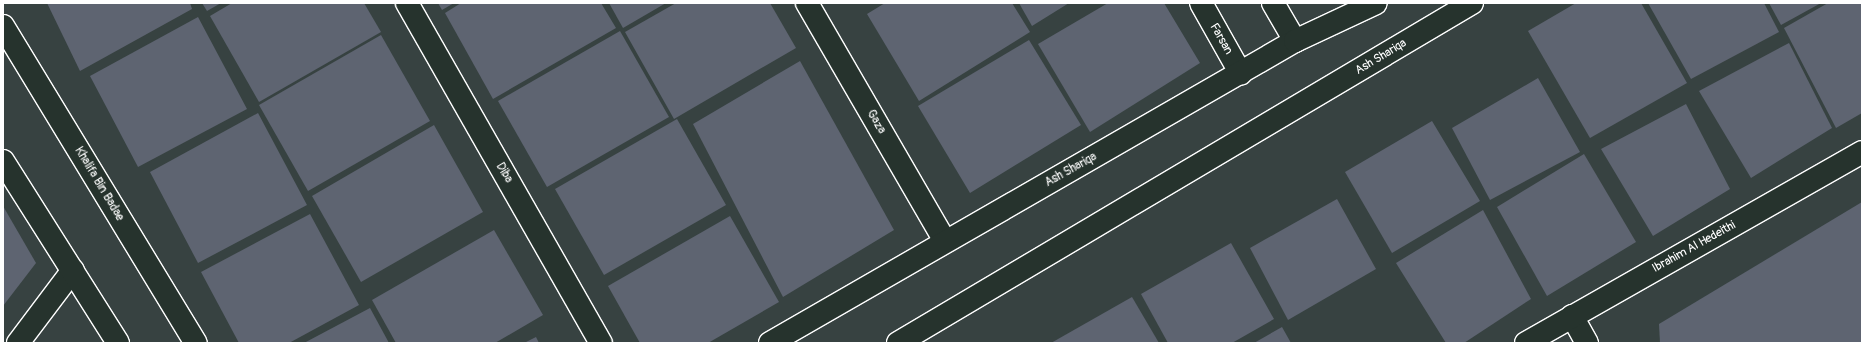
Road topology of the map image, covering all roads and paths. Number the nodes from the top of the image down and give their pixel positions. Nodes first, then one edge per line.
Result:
1 (407, 3) edge
2 (807, 3) edge
3 (1201, 3) edge
4 (1273, 3) edge
5 (1376, 3) edge
6 (1472, 3) edge
7 (3, 26) edge
8 (1296, 41) junction
9 (1241, 74) junction
10 (1862, 152) edge
11 (3, 161) edge
12 (945, 241) junction
13 (73, 270) junction
14 (1572, 316) junction
15 (18, 343) edge
16 (118, 343) edge
17 (196, 343) edge
18 (601, 343) edge
19 (770, 343) edge
20 (898, 343) edge
21 (1526, 343) edge
22 (1587, 343) edge

1 - 18 street, Diba
2 - 12 street, Gaza
3 - 9 street, Farsan
4 - 8 street
5 - 8 street, Ash Shariqa
6 - 20 street, Ash Shariqa
7 - 17 street, Khalifa Bin Badae
8 - 9 street, Ash Shariqa
9 - 12 street, Ash Shariqa
10 - 14 street, Ibrahim Al Hedeithi
11 - 13 street
12 - 19 street, Ash Shariqa
13 - 15 street
13 - 16 street
14 - 21 street, Ibrahim Al Hedeithi
14 - 22 street

